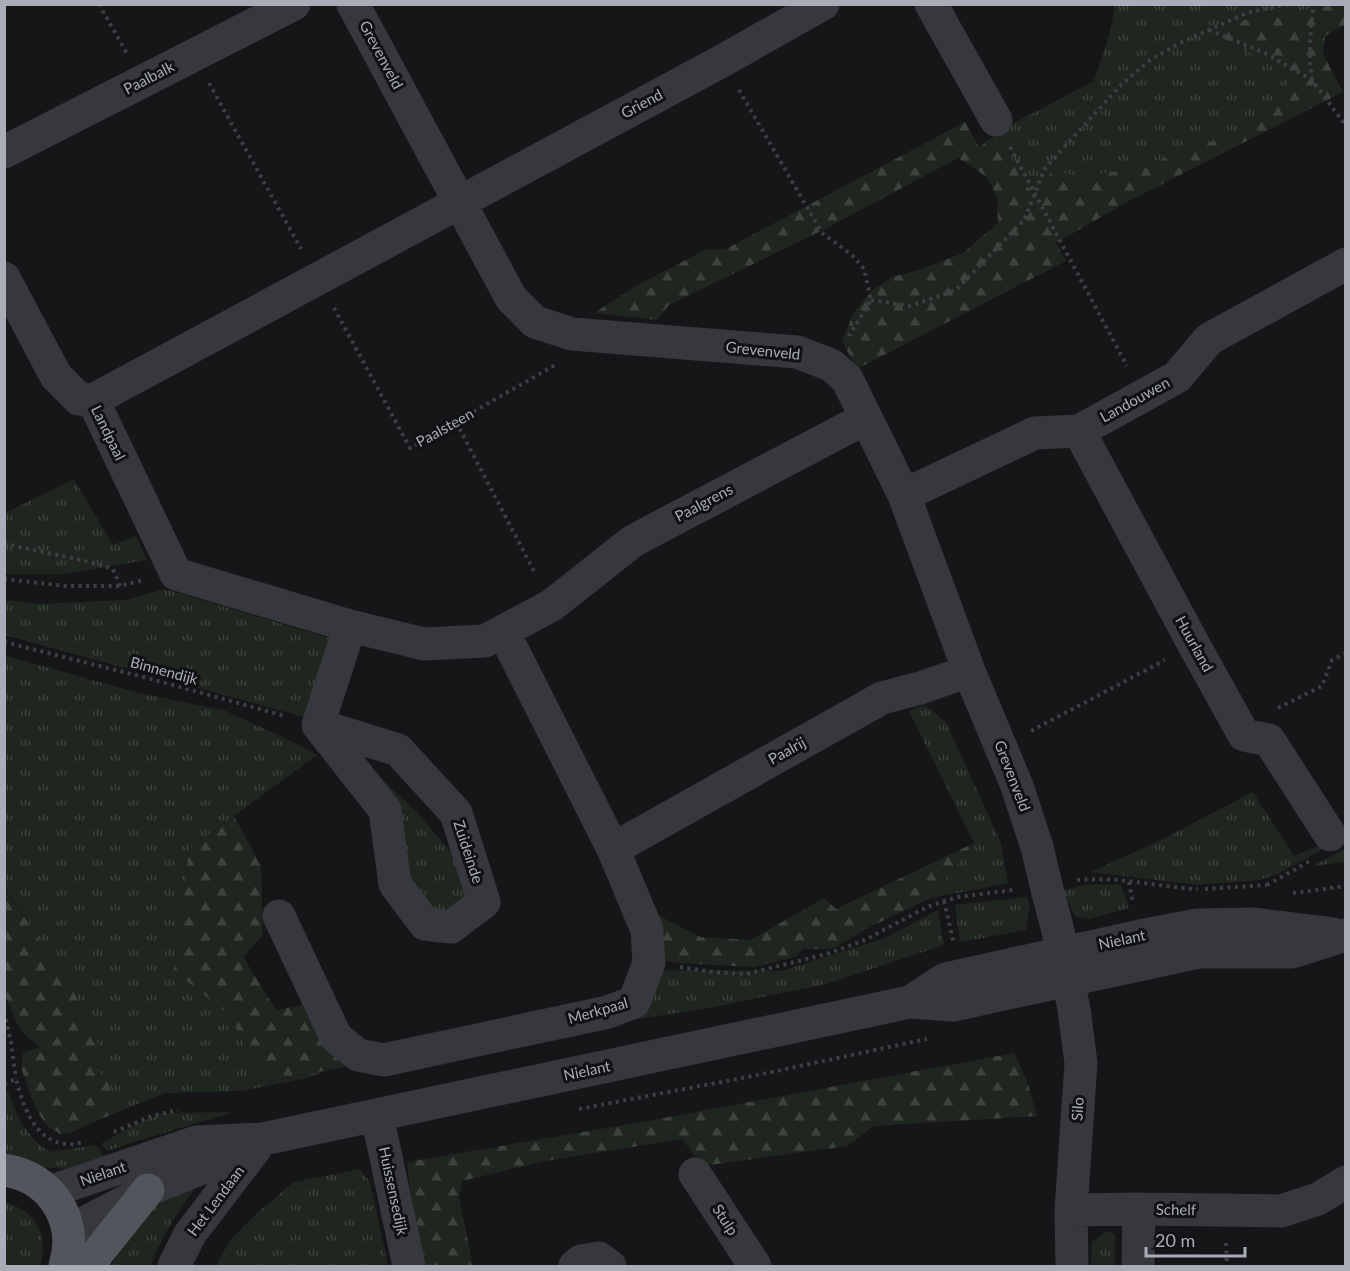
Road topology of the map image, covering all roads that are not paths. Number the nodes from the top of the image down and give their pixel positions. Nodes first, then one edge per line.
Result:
1 (294, 4) edge
2 (353, 4) edge
3 (823, 4) edge
4 (931, 4) edge
5 (996, 120) road end
6 (4, 152) edge
7 (460, 202) junction
8 (1346, 264) edge
9 (4, 278) edge
10 (93, 400) junction
11 (866, 418) junction
12 (1079, 431) junction
13 (904, 495) junction
14 (350, 626) junction
15 (503, 631) junction
16 (969, 671) junction
17 (318, 725) junction
18 (1323, 846) road end
19 (613, 849) junction
20 (279, 916) dead end
21 (1345, 935) edge
22 (1065, 966) junction
23 (377, 1115) junction
24 (263, 1139) junction
25 (4, 1170) edge
26 (695, 1174) dead end
27 (1346, 1182) edge
28 (148, 1190) junction
29 (49, 1192) junction
30 (1139, 1209) junction
31 (1071, 1210) junction
32 (69, 1231) junction
33 (64, 1266) edge
34 (93, 1266) edge
35 (174, 1266) edge
36 (409, 1266) edge
37 (575, 1266) edge
38 (610, 1266) edge
39 (755, 1266) edge
40 (1072, 1266) edge
41 (1138, 1266) edge

1 - 6 street, Paalbalk
2 - 7 street, Grevenveld
3 - 7 street, Griend
4 - 5 street
7 - 10 street
7 - 11 street, Grevenveld
8 - 12 street, Landouwen
9 - 10 street, Landpaal
10 - 14 street, Landpaal
11 - 13 street, Grevenveld
11 - 15 street, Paalgrens
12 - 13 street, Landouwen
12 - 18 street, Huurland
13 - 16 street, Grevenveld
14 - 15 street, Paalgrens
14 - 17 street
15 - 19 street, Merkpaal
16 - 19 street, Paalrij
16 - 22 street, Grevenveld
17 - 17 street, Zuideinde
19 - 20 street, Merkpaal
21 - 22 street, Nielant
22 - 23 street, Nielant
22 - 31 street, Silo
23 - 24 street, Nielant
23 - 36 street, Huissensedijk
24 - 28 street, Nielant
24 - 29 street, Nielant
24 - 35 street, Het Lendaan
25 - 29 main road
26 - 39 street, Stulp
27 - 30 street, Schelf
28 - 32 street, Nielant
28 - 34 main road
29 - 32 main road
30 - 31 street, Schelf
30 - 41 street
31 - 40 street, Silo
32 - 33 main road
37 - 38 street

